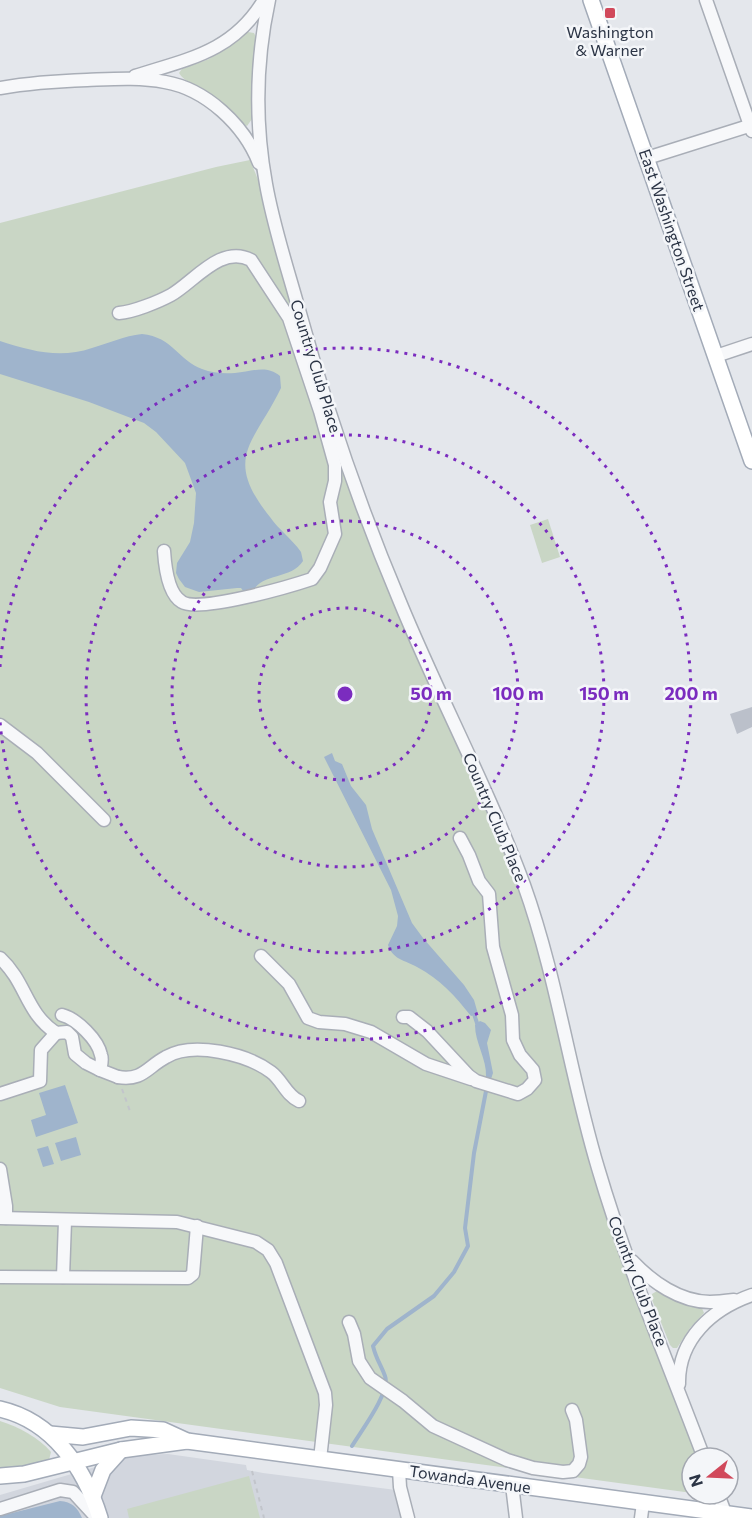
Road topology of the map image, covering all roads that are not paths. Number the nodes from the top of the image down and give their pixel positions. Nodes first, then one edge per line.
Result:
1 (266, 0) edge
2 (591, 0) edge
3 (706, 0) edge
4 (129, 78) junction
5 (0, 88) edge
6 (751, 127) edge
7 (647, 158) junction
8 (266, 184) junction
9 (119, 313) dead end
10 (752, 344) edge
11 (716, 356) junction
12 (752, 461) edge
13 (164, 551) dead end
14 (0, 725) edge
15 (104, 820) dead end
16 (460, 838) dead end
17 (261, 956) dead end
18 (0, 958) edge
19 (62, 1016) dead end
20 (403, 1017) dead end
21 (56, 1033) junction
22 (100, 1070) junction
23 (482, 1082) junction
24 (0, 1094) edge
25 (299, 1101) dead end
26 (0, 1170) edge
27 (3, 1218) edge
28 (65, 1221) junction
29 (197, 1226) junction
30 (627, 1256) junction
31 (0, 1277) edge
32 (63, 1277) junction
33 (746, 1297) edge
34 (350, 1322) dead end
35 (680, 1392) junction
36 (0, 1408) edge
37 (572, 1410) dead end
38 (50, 1434) junction
39 (187, 1441) junction
40 (700, 1446) edge
41 (121, 1450) junction
42 (320, 1459) junction
43 (74, 1461) junction
44 (399, 1470) junction
45 (0, 1476) edge
46 (512, 1485) junction
47 (93, 1496) junction
48 (0, 1509) edge
49 (642, 1511) edge
50 (726, 1516) edge
51 (99, 1518) edge
52 (408, 1518) edge
53 (516, 1518) edge
54 (752, 1518) edge

1 - 4 street, Country Club Place
1 - 8 street, Country Club Place
2 - 7 main road, East Washington Street
3 - 6 street
4 - 5 street, Country Club Place
4 - 8 street, Country Club Place
6 - 7 street
7 - 11 main road, East Washington Street
8 - 30 street, Country Club Place
9 - 13 street
10 - 11 street
11 - 12 main road, East Washington Street
14 - 15 street
16 - 23 street
17 - 23 street
18 - 21 street
19 - 22 street
20 - 23 street
21 - 22 street
21 - 24 street
22 - 25 street
26 - 27 street
27 - 28 street
28 - 29 street
28 - 32 street
29 - 32 street
29 - 42 street
30 - 33 street
30 - 35 street, Country Club Place
31 - 32 street
33 - 35 street
34 - 37 street
35 - 40 street, Country Club Place
36 - 38 main road, Towanda Avenue
38 - 39 main road, Towanda Avenue
38 - 43 main road
39 - 41 main road, Towanda Avenue
39 - 42 main road, Towanda Avenue
41 - 43 main road, Towanda Avenue
41 - 47 main road
42 - 44 main road, Towanda Avenue
43 - 45 main road, Towanda Avenue
43 - 47 main road
44 - 46 main road, Towanda Avenue
44 - 52 street
46 - 49 main road, Towanda Avenue
46 - 53 street
47 - 51 main road
48 - 51 street
49 - 50 main road, Towanda Avenue
50 - 54 main road, Towanda Avenue

